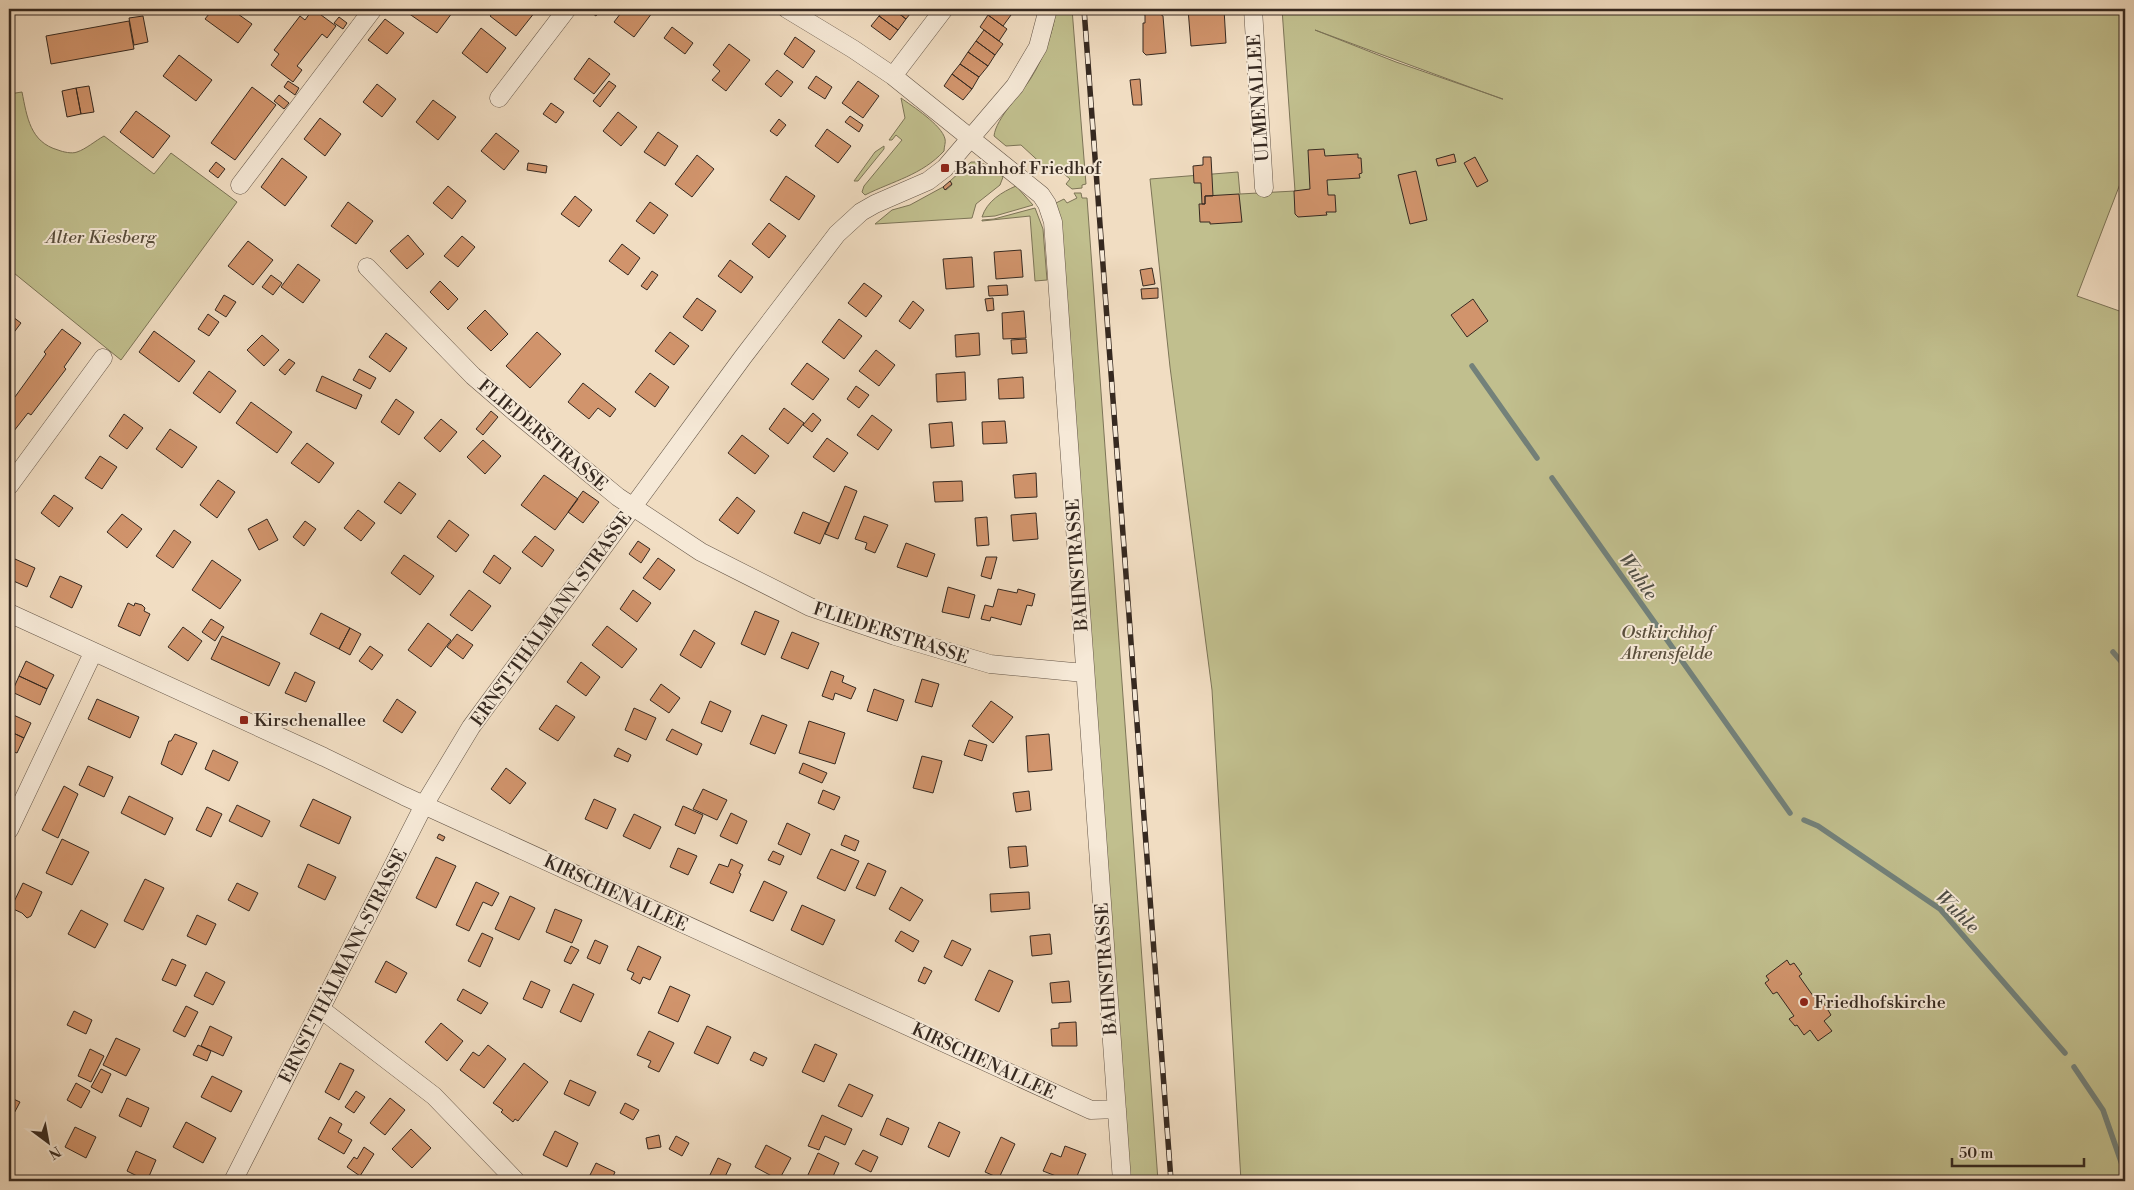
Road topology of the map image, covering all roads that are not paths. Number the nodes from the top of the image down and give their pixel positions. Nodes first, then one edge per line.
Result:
1 (373, 9) edge
2 (567, 9) edge
3 (787, 9) edge
4 (944, 9) edge
5 (1048, 9) edge
6 (1253, 9) edge
7 (893, 76) junction
8 (499, 98) dead end
9 (970, 139) junction
10 (240, 185) dead end
11 (1264, 188) dead end
12 (367, 267) dead end
13 (103, 358) dead end
14 (9, 486) edge
15 (632, 507) junction
16 (9, 613) edge
17 (94, 653) junction
18 (1084, 674) junction
19 (424, 805) junction
20 (9, 830) edge
21 (322, 1010) junction
22 (1117, 1109) junction
23 (234, 1181) edge
24 (516, 1181) edge
25 (1122, 1181) edge

1 - 10 street
2 - 8 street
3 - 7 street, BAHNSTRASSE
4 - 7 street
5 - 9 street
6 - 11 street, ULMENALLEE
7 - 9 street, BAHNSTRASSE
9 - 15 street, ERNST-THÄLMANN-STRASSE
9 - 18 street, BAHNSTRASSE
12 - 15 street, FLIEDERSTRASSE
13 - 14 street
15 - 18 street, FLIEDERSTRASSE
15 - 19 street, ERNST-THÄLMANN-STRASSE
16 - 17 street, KIRSCHENALLEE
17 - 19 street, KIRSCHENALLEE
17 - 20 street
18 - 22 street, BAHNSTRASSE
19 - 21 street, ERNST-THÄLMANN-STRASSE
19 - 22 street, KIRSCHENALLEE
21 - 23 street, ERNST-THÄLMANN-STRASSE
21 - 24 street
22 - 25 street, BAHNSTRASSE

